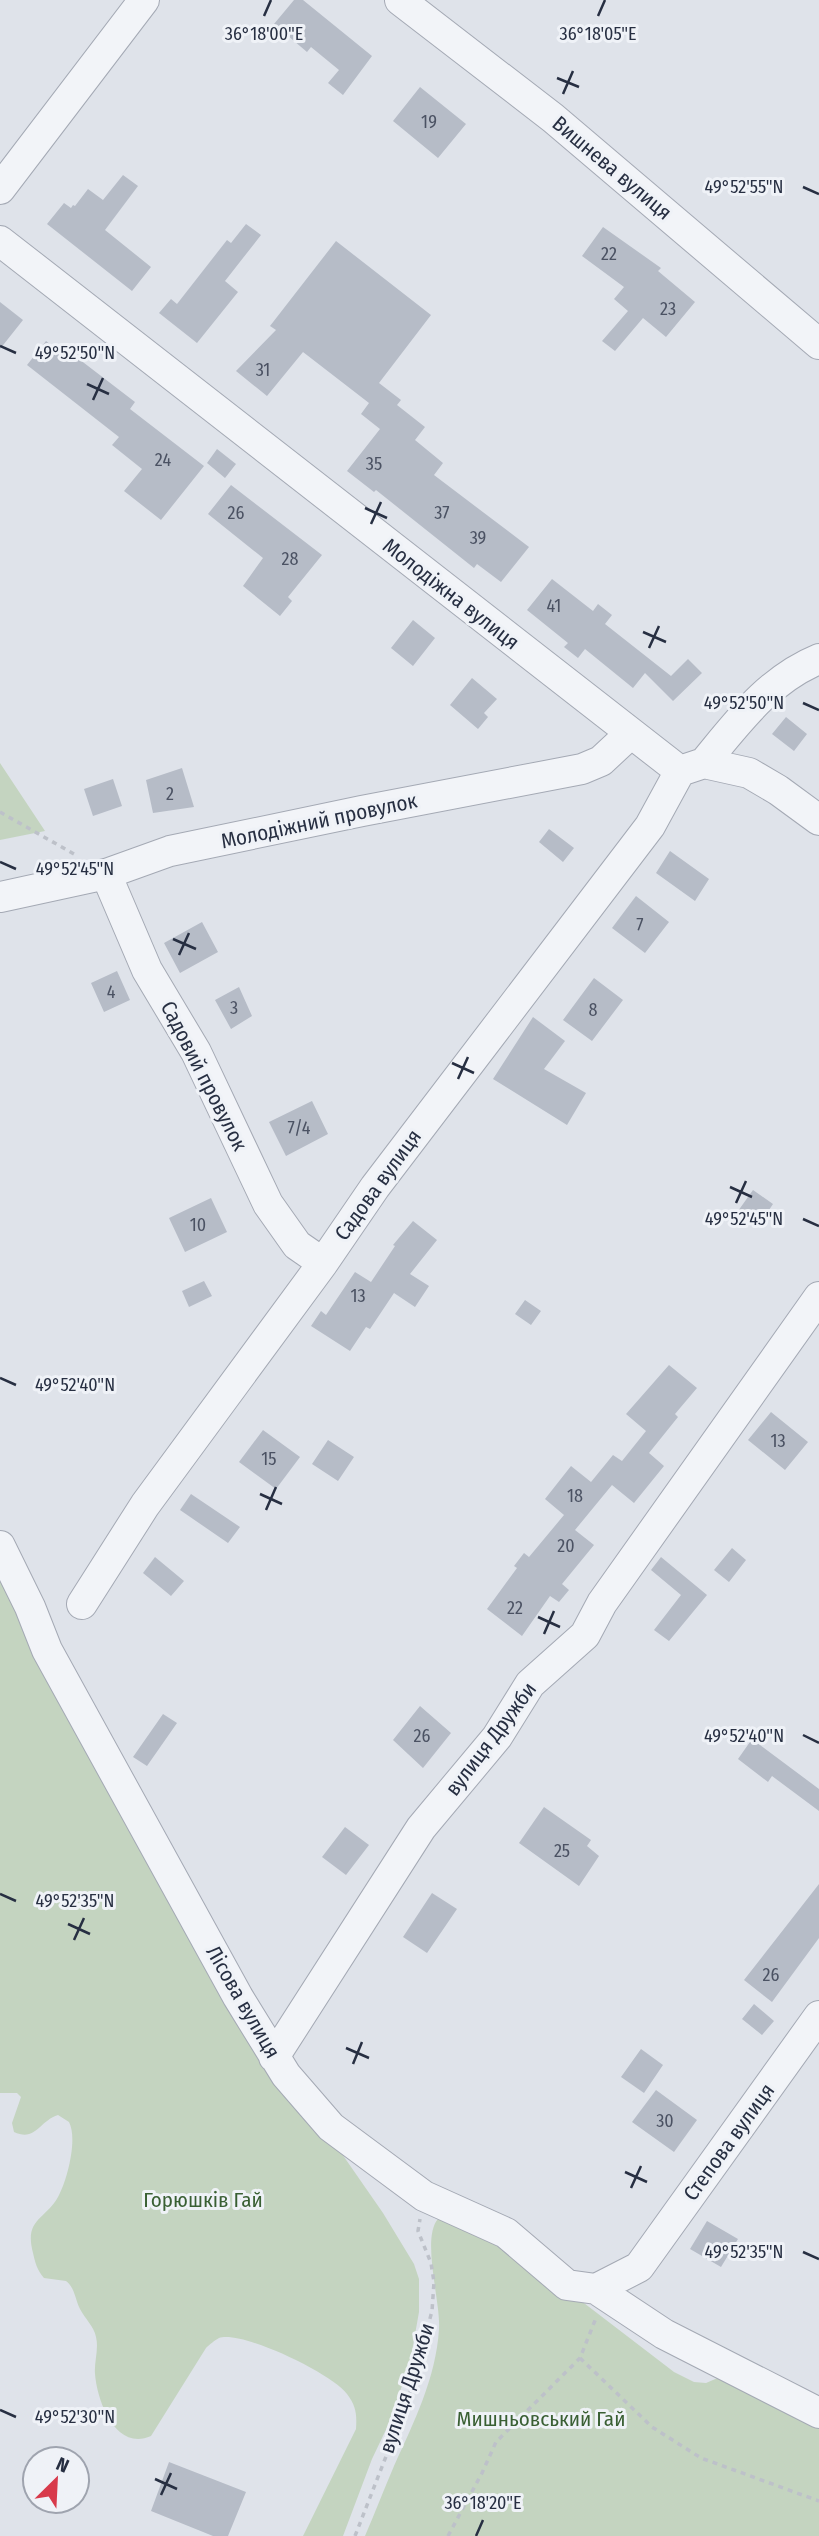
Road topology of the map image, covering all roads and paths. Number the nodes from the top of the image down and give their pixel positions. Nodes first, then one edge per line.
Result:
1 (145, 0) edge
2 (400, 0) edge
3 (0, 189) edge
4 (0, 241) edge
5 (819, 344) edge
6 (819, 659) edge
7 (630, 734) junction
8 (692, 767) junction
9 (0, 812) edge
10 (819, 820) edge
11 (106, 874) junction
12 (0, 897) edge
13 (323, 1263) junction
14 (819, 1297) edge
15 (0, 1546) edge
16 (82, 1604) dead end
17 (819, 2016) edge
18 (274, 2057) junction
19 (424, 2196) junction
20 (596, 2289) junction
21 (580, 2358) junction
22 (819, 2413) edge
23 (819, 2501) edge
24 (355, 2536) edge
25 (448, 2536) edge

1 - 3 street
2 - 5 street, Вишнева вулиця
4 - 7 street, Молодіжна вулиця
6 - 8 street
7 - 8 street, Молодіжна вулиця
7 - 11 street, Молодіжний провулок
8 - 10 street, Молодіжна вулиця
8 - 13 street, Садова вулиця
9 - 11 path
11 - 12 street, Молодіжний провулок
11 - 13 street, Садовий провулок
13 - 16 street, Садова вулиця
14 - 18 street, вулиця Дружби
15 - 18 street, Лісова вулиця
17 - 20 street, Степова вулиця
18 - 19 street, Лісова вулиця
19 - 20 street, Лісова вулиця
19 - 24 path, вулиця Дружби
20 - 21 path
20 - 22 street
21 - 23 path
21 - 25 path

